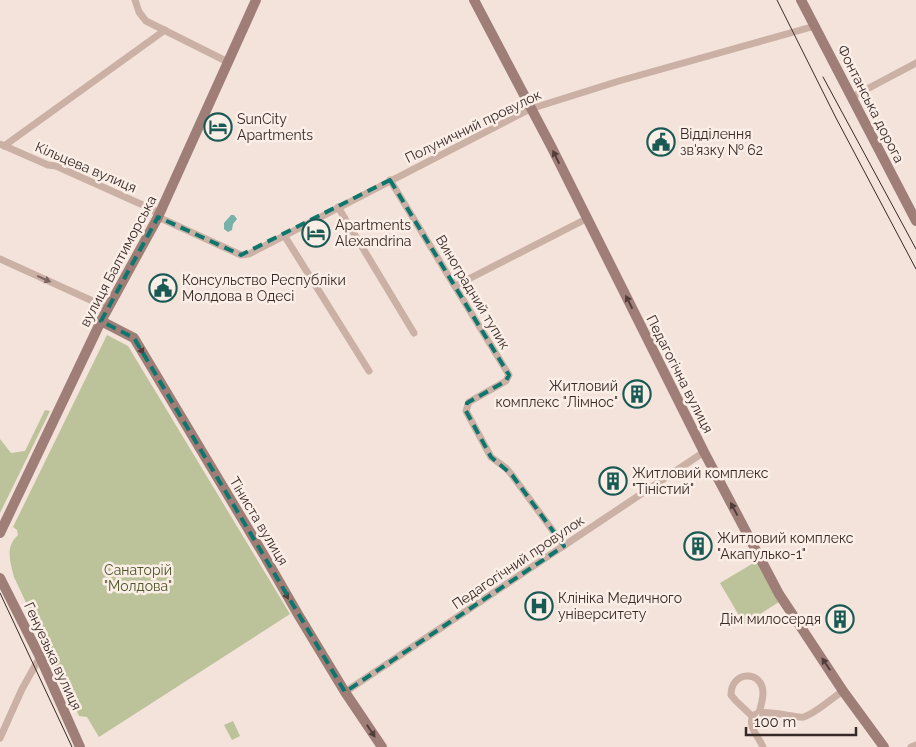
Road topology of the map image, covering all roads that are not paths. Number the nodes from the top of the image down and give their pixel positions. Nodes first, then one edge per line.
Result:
1 (135, 0) edge
2 (256, 0) edge
3 (474, 0) edge
4 (801, 0) edge
5 (815, 26) junction
6 (165, 30) junction
7 (228, 62) junction
8 (916, 63) edge
9 (852, 97) junction
10 (530, 109) junction
11 (2, 145) edge
12 (390, 180) junction
13 (338, 207) junction
14 (158, 217) junction
15 (586, 219) junction
16 (916, 221) edge
17 (284, 236) junction
18 (0, 259) edge
19 (455, 286) junction
20 (108, 308) junction
21 (101, 322) junction
22 (414, 333) dead end
23 (369, 370) dead end
24 (704, 452) junction
25 (0, 533) edge
26 (564, 546) junction
27 (0, 578) edge
28 (40, 657) junction
29 (843, 691) junction
30 (345, 692) junction
31 (756, 715) junction
32 (0, 738) edge
33 (916, 745) edge
34 (80, 747) edge
35 (382, 747) edge
36 (763, 747) edge
37 (884, 747) edge
38 (911, 747) edge

1 - 6 street
2 - 7 street, вулиця Балтиморська
3 - 10 street, Педагогічна вулиця
4 - 5 street, Фонтанська дорога
5 - 9 street, Фонтанська дорога
5 - 10 street, Полуничний провулок
6 - 7 street
6 - 11 street
7 - 14 street, вулиця Балтиморська
8 - 9 street
9 - 16 street, Фонтанська дорога
10 - 12 street, Полуничний провулок
15 -> 10 street, Педагогічна вулиця
11 - 14 street, Кільцева вулиця
12 - 13 street, Полуничний провулок
12 - 19 street, Виноградний тупик
13 - 17 street, Полуничний провулок
13 - 22 street
14 - 17 street, Полуничний провулок
14 - 20 street, вулиця Балтиморська
15 - 19 street
24 -> 15 street, Педагогічна вулиця
17 - 23 street
18 -> 20 street
19 - 26 street, Виноградний тупик
20 - 21 street, вулиця Балтиморська
21 - 25 street, вулиця Балтиморська
21 -> 30 street, Тіниста вулиця
24 - 26 street, Педагогічний провулок
29 -> 24 street, Педагогічна вулиця
26 - 30 street, Педагогічний провулок
27 - 28 street, Генуезька вулиця
28 - 32 street
28 - 34 street, Генуезька вулиця
29 - 31 street
29 - 37 street, Педагогічна вулиця
30 -> 35 street, Тіниста вулиця
31 - 31 street
31 - 36 street
33 - 38 street

